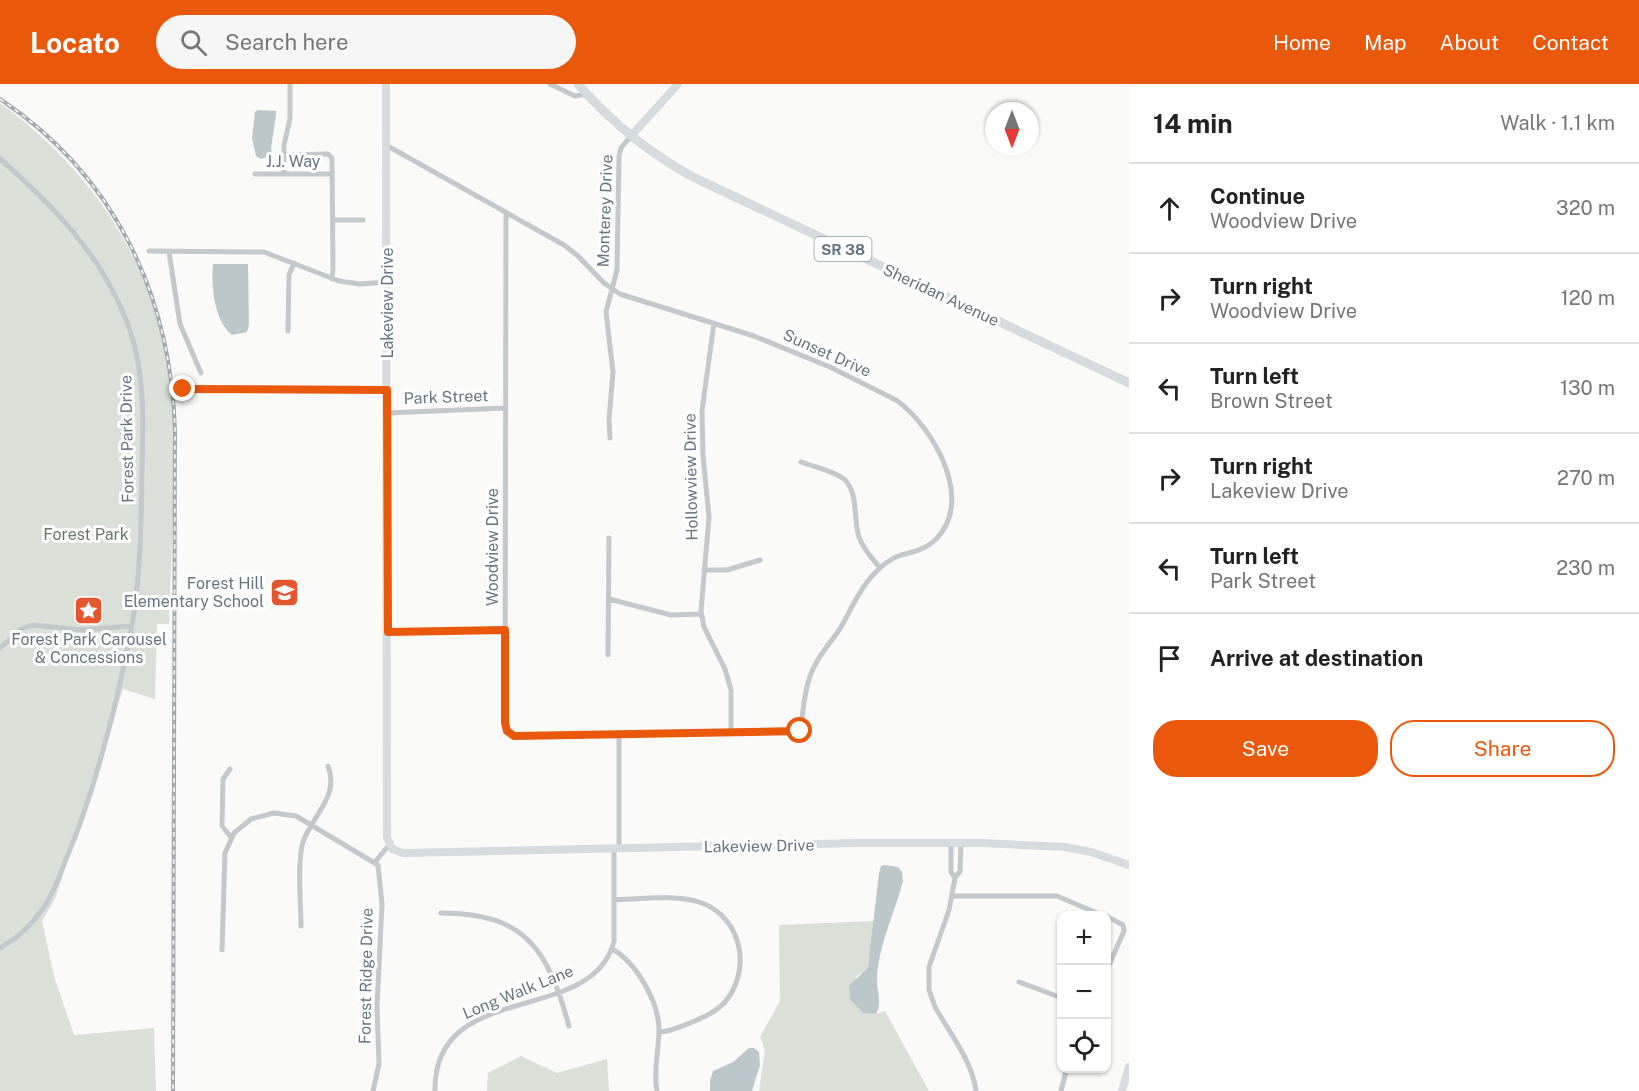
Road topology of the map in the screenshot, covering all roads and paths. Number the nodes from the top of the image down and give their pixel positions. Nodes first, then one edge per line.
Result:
1 (290, 84) edge
2 (387, 84) edge
3 (550, 84) edge
4 (578, 84) edge
5 (678, 84) edge
6 (587, 94) junction
7 (631, 136) junction
8 (386, 145) junction
9 (284, 155) junction
10 (0, 159) edge
11 (255, 174) dead end
12 (284, 174) junction
13 (332, 174) junction
14 (506, 212) junction
15 (333, 220) junction
16 (363, 220) dead end
17 (149, 251) dead end
18 (169, 252) junction
19 (294, 263) junction
20 (332, 279) junction
21 (387, 282) junction
22 (612, 289) junction
23 (714, 323) junction
24 (288, 332) dead end
25 (201, 373) dead end
26 (1129, 383) edge
27 (183, 389) dead end
28 (387, 390) junction
29 (506, 408) junction
30 (387, 413) junction
31 (610, 438) dead end
32 (801, 462) dead end
33 (609, 538) dead end
34 (760, 560) dead end
35 (880, 568) junction
36 (704, 570) junction
37 (609, 599) junction
38 (701, 614) junction
39 (131, 626) junction
40 (505, 630) junction
41 (388, 632) junction
42 (0, 648) edge
43 (608, 655) dead end
44 (800, 731) joint
45 (731, 733) junction
46 (619, 735) junction
47 (328, 766) dead end
48 (230, 769) dead end
49 (312, 824) junction
50 (231, 837) junction
51 (951, 843) junction
52 (961, 843) junction
53 (389, 845) junction
54 (616, 849) junction
55 (375, 862) junction
56 (1129, 865) edge
57 (955, 878) junction
58 (953, 896) junction
59 (615, 900) junction
60 (1094, 911) edge
61 (441, 913) dead end
62 (1111, 918) edge
63 (301, 926) dead end
64 (0, 948) edge
65 (612, 949) junction
66 (222, 950) dead end
67 (1111, 963) edge
68 (1019, 982) dead end
69 (559, 991) junction
70 (1057, 996) edge
71 (569, 1026) dead end
72 (659, 1032) junction
73 (1129, 1067) edge
74 (1066, 1073) edge
75 (373, 1091) edge
76 (435, 1091) edge
77 (657, 1091) edge
78 (976, 1091) edge
79 (1061, 1091) edge
80 (1122, 1091) edge

1 - 9 street
2 - 8 street, Lakeview Drive
3 - 6 street
4 - 6 main road, Sheridan Avenue / SR 38
5 - 7 street
6 - 7 main road, Sheridan Avenue / SR 38
7 - 22 street, Monterey Drive
7 - 26 main road, Sheridan Avenue / SR 38
8 - 14 street, Sunset Drive
8 - 21 street, Lakeview Drive
9 - 12 street
9 - 13 street, J.J. Way
10 - 39 street, Forest Park Drive
11 - 12 street, J.J. Way
12 - 13 street, J.J. Way
13 - 15 street
14 - 22 street, Sunset Drive
14 - 29 street, Woodview Drive
15 - 16 street
15 - 20 street
17 - 18 street
18 - 19 street
18 - 25 street
19 - 20 street
19 - 24 street
20 - 21 street
21 - 28 street, Lakeview Drive
22 - 23 street, Sunset Drive
22 - 31 street, Monterey Drive
23 - 35 street, Sunset Drive
23 - 36 street, Hollowview Drive
27 - 28 street, Park Street
28 - 30 street, Lakeview Drive
29 - 30 street, Park Street
29 - 40 street, Woodview Drive
30 - 41 street, Lakeview Drive
32 - 35 street
33 - 37 street
34 - 36 street
35 - 44 street, Sunset Drive
36 - 38 street, Hollowview Drive
37 - 38 street
37 - 43 street
38 - 45 street, Hollowview Drive
39 - 42 street
39 - 64 street, Forest Park Drive
40 - 41 street
40 - 46 street, Woodview Drive
41 - 53 street, Lakeview Drive
44 - 45 street, Woodview Drive
45 - 46 street, Woodview Drive
46 - 54 street
47 - 49 street
48 - 50 street
49 - 50 street
49 - 55 street
49 - 63 street
50 - 66 street
51 - 52 street, Lakeview Drive
51 - 54 street, Lakeview Drive
51 - 57 street
52 - 56 street, Lakeview Drive
52 - 57 street
53 - 54 street, Lakeview Drive
53 - 55 street
54 - 59 street
55 - 75 street, Forest Ridge Drive
57 - 58 street
58 - 60 street
58 - 78 street
59 - 65 street
59 - 72 street
61 - 69 street
62 - 67 street
65 - 69 street, Long Walk Lane
65 - 72 street
68 - 70 street
69 - 71 street
69 - 76 street, Long Walk Lane
72 - 77 street
73 - 80 street
74 - 79 street

